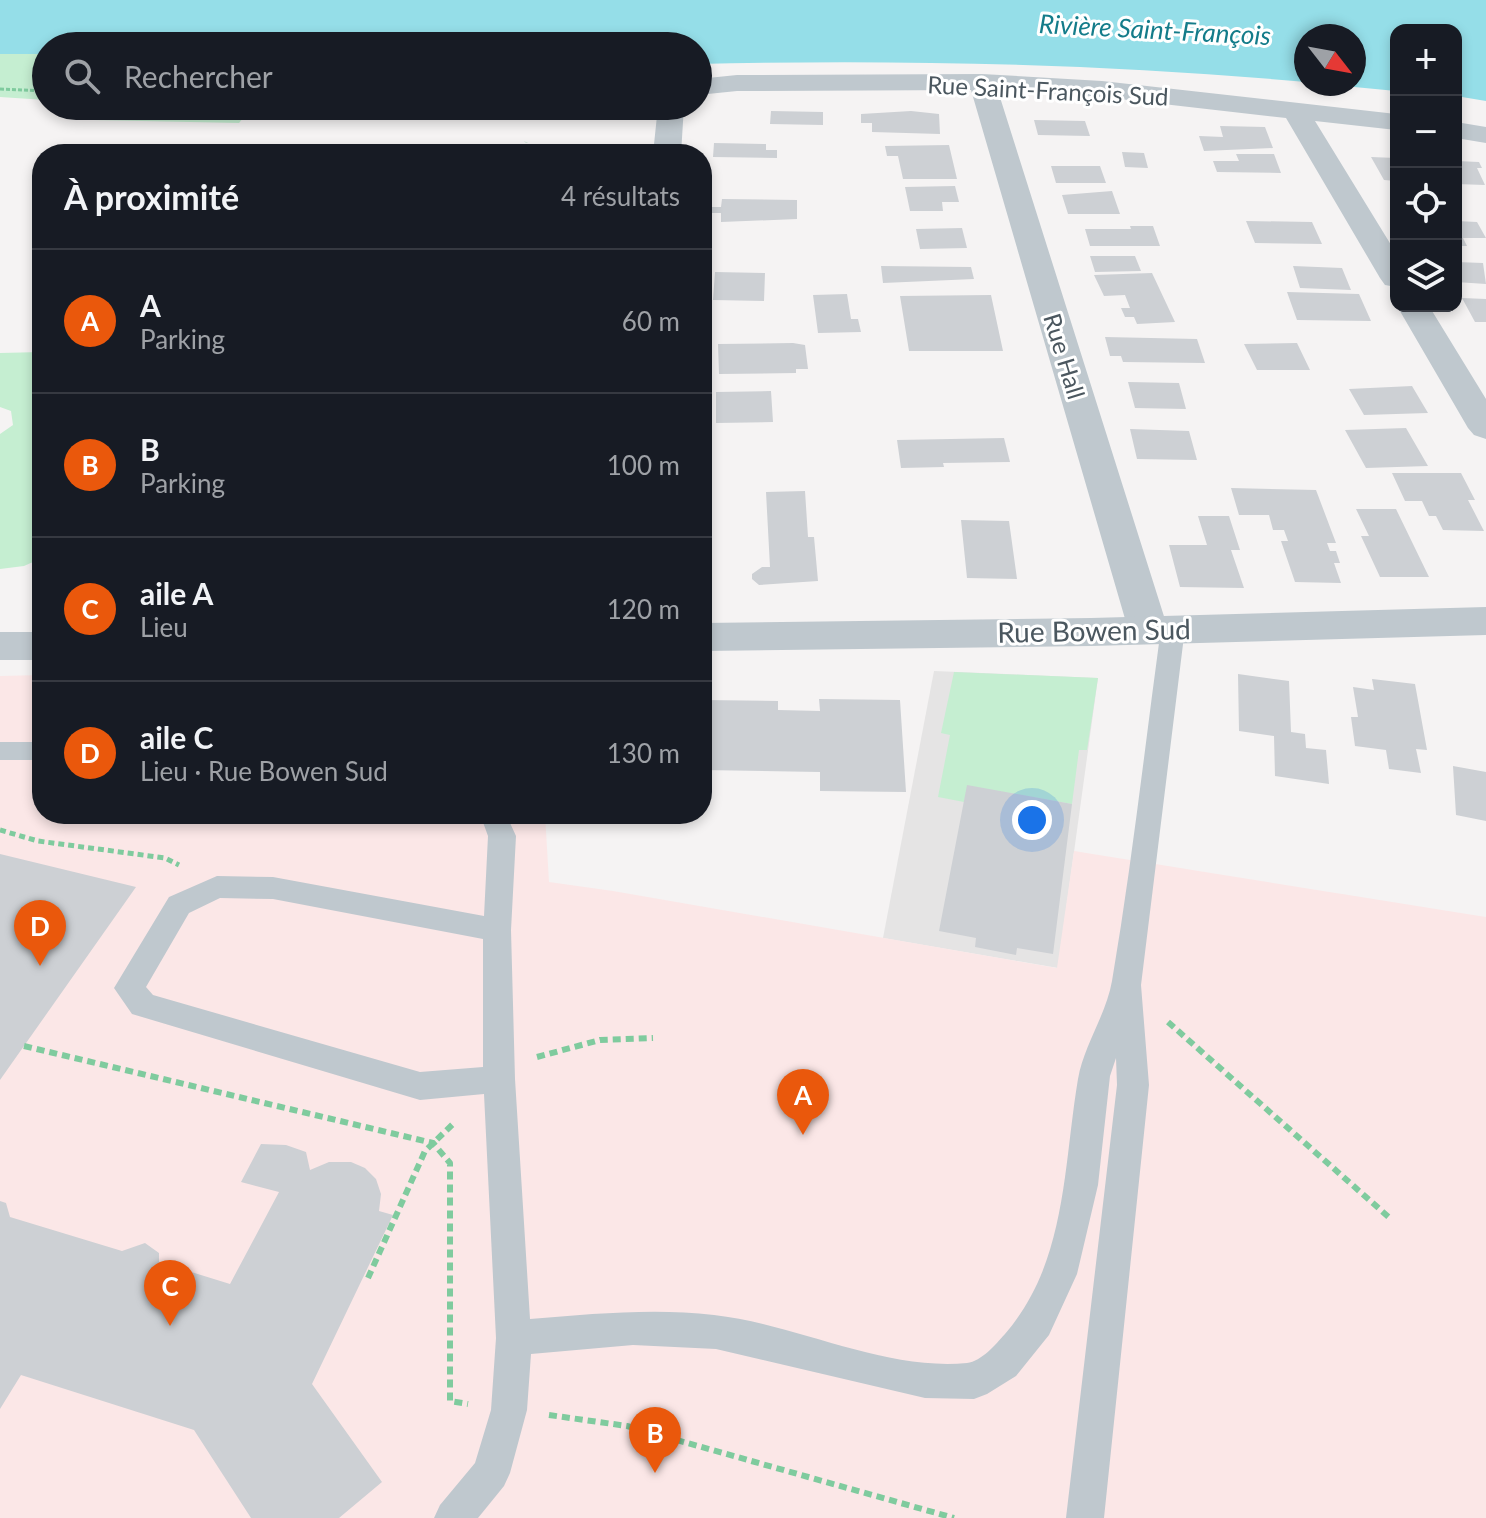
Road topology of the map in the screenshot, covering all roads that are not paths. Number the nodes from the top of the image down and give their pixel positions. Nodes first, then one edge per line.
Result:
1 (982, 82) junction
2 (712, 86) edge
3 (1295, 110) junction
4 (670, 120) edge
5 (1390, 121) edge
6 (1462, 131) edge
7 (1486, 135) edge
8 (668, 144) edge
9 (1390, 268) edge
10 (1417, 312) edge
11 (1486, 428) edge
12 (1486, 621) edge
13 (1160, 629) junction
14 (712, 637) edge
15 (0, 646) edge
16 (32, 646) edge
17 (0, 751) edge
18 (32, 751) edge
19 (497, 824) edge
20 (497, 930) junction
21 (1126, 985) junction
22 (499, 1079) junction
23 (514, 1338) junction
24 (453, 1518) edge
25 (1085, 1518) edge

1 - 2 street, Rue Saint-François Sud
1 - 3 street, Rue Saint-François Sud
1 - 13 street, Rue Hall
3 - 5 street, Rue Saint-François Sud
3 - 9 street
4 - 8 street
6 - 7 street
10 - 11 street
12 - 13 street, Rue Bowen Sud
13 - 14 street, Rue Bowen Sud
13 - 21 lane
15 - 16 street
17 - 18 lane
19 - 20 lane
20 - 22 lane
20 - 22 lane
21 - 23 lane
21 - 25 lane
22 - 23 lane
23 - 24 lane

